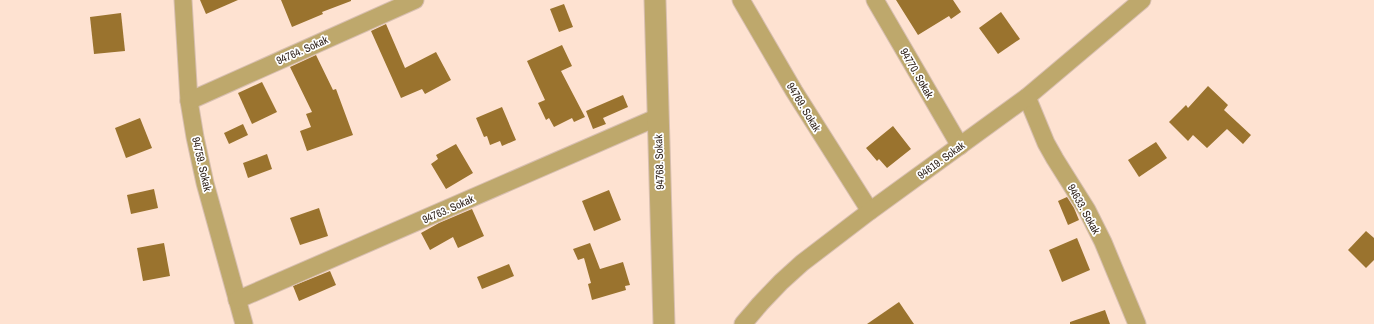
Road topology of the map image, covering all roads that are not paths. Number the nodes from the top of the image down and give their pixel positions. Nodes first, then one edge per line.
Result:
1 (183, 0) edge
2 (415, 0) edge
3 (655, 0) edge
4 (742, 0) edge
5 (875, 0) edge
6 (1132, 3) edge
7 (1027, 97) junction
8 (189, 101) junction
9 (658, 117) junction
10 (960, 146) junction
11 (870, 211) junction
12 (237, 300) junction
13 (244, 324) edge
14 (664, 324) edge
15 (743, 324) edge
16 (1136, 324) edge

1 - 8 street, 94759. Sokak
2 - 8 street, 94764. Sokak
3 - 9 street, 94768. Sokak
4 - 11 street, 94769. Sokak
5 - 10 street, 94770. Sokak
6 - 7 street, 94619. Sokak
7 - 10 street, 94619. Sokak
7 - 16 street, 94633. Sokak
8 - 12 street, 94759. Sokak
9 - 12 street, 94763. Sokak
9 - 14 street, 94768. Sokak
10 - 11 street, 94619. Sokak
11 - 15 street, 94619. Sokak
12 - 13 street, 94759. Sokak

